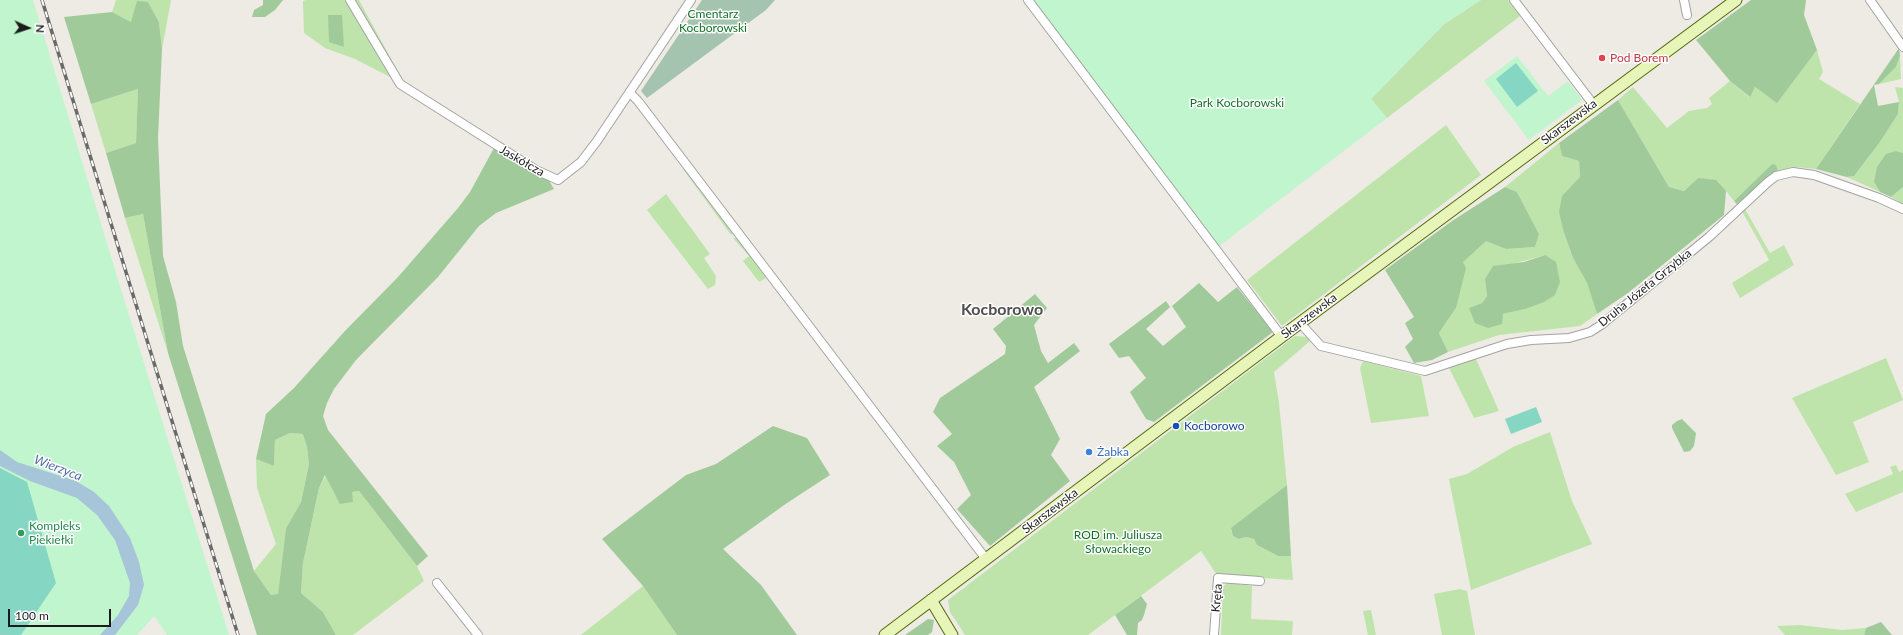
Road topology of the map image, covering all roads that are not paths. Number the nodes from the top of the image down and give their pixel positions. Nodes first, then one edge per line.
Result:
1 (350, 0) edge
2 (691, 0) edge
3 (1028, 0) edge
4 (1514, 0) edge
5 (1684, 0) edge
6 (1736, 0) edge
7 (1870, 0) edge
8 (1687, 15) dead end
9 (1903, 47) edge
10 (630, 93) junction
11 (1593, 104) junction
12 (1903, 209) edge
13 (1300, 323) junction
14 (1282, 337) junction
15 (986, 559) junction
16 (1260, 580) dead end
17 (437, 583) dead end
18 (931, 600) junction
19 (478, 635) edge
20 (885, 635) edge
21 (952, 635) edge
22 (1214, 635) edge

1 - 10 street, Jaskółcza
2 - 10 street, Jaskółcza
3 - 14 street
4 - 11 street
5 - 8 street
6 - 11 main road, Skarszewska
7 - 9 street
10 - 15 street
11 - 13 main road, Skarszewska
12 - 13 street, Druha Józefa Grzybka
13 - 14 main road, Skarszewska
14 - 15 main road, Skarszewska
15 - 18 main road, Skarszewska
16 - 22 street, Kręta
17 - 19 street
18 - 20 main road, Skarszewska
18 - 21 main road

